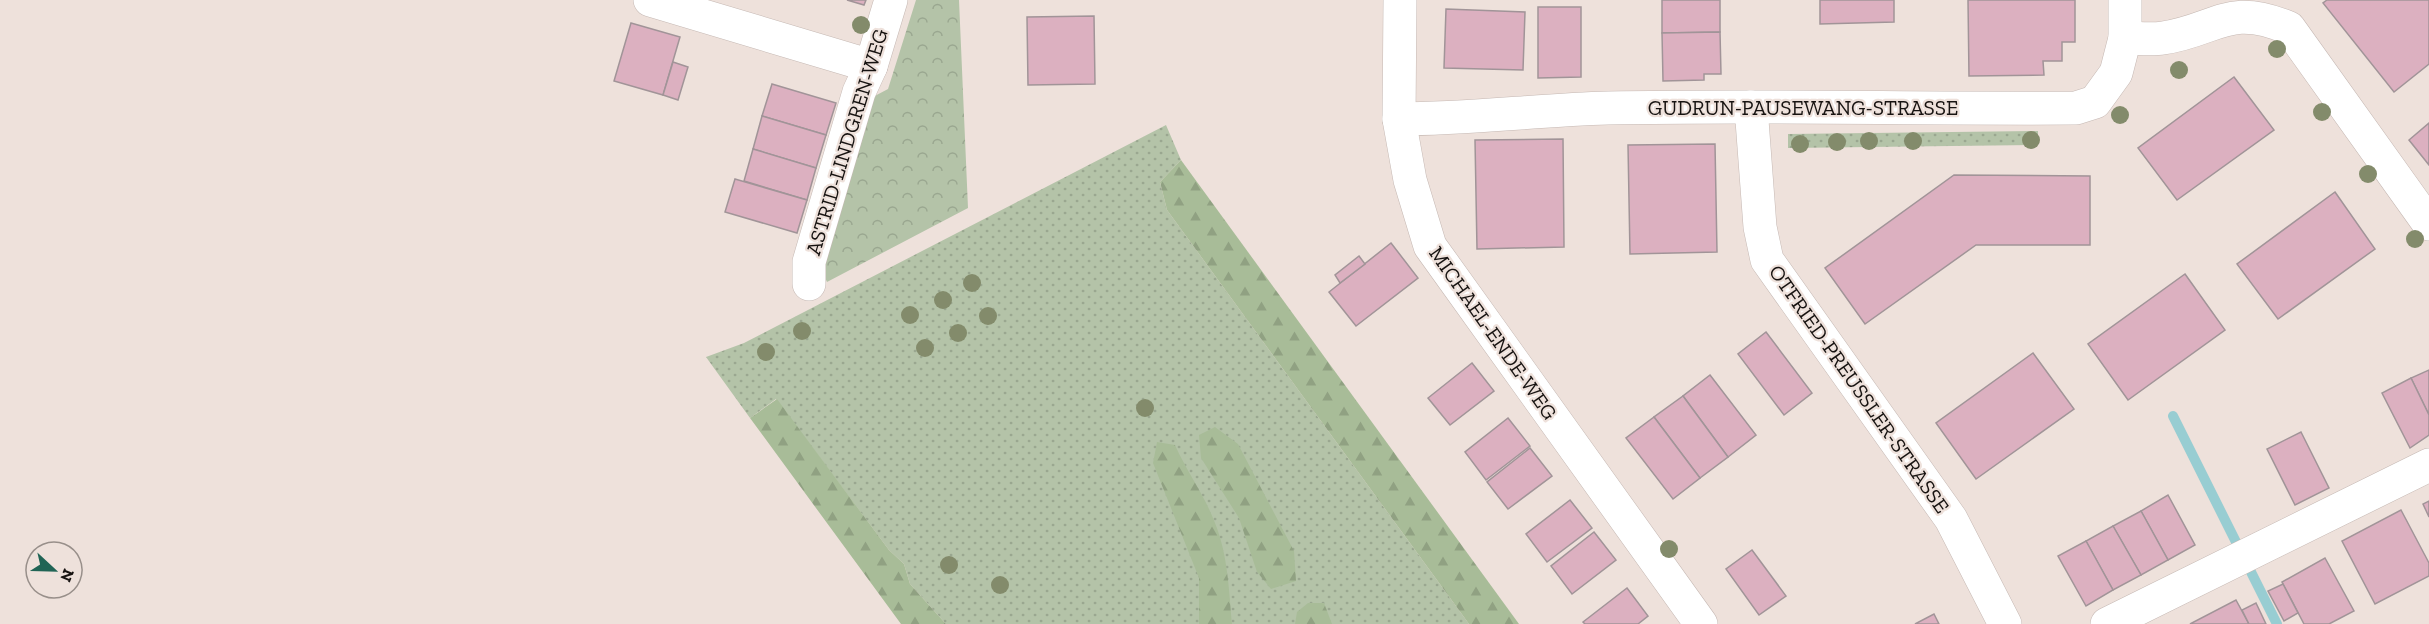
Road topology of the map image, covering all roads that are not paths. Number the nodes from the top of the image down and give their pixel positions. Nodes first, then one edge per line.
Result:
1 (650, 0) edge
2 (891, 0) edge
3 (1400, 0) edge
4 (2125, 0) edge
5 (2125, 38) junction
6 (871, 66) junction
7 (1750, 107) junction
8 (1399, 119) junction
9 (2429, 224) edge
10 (809, 284) dead end
11 (2429, 465) edge
12 (1701, 624) edge
13 (2005, 624) edge
14 (2108, 624) edge

1 - 6 street
2 - 6 street, ASTRID-LINDGREN-WEG
3 - 8 street, MICHAEL-ENDE-WEG
4 - 5 street, GUDRUN-PAUSEWANG-STRASSE
5 - 7 street, GUDRUN-PAUSEWANG-STRASSE
5 - 9 street
6 - 10 street, ASTRID-LINDGREN-WEG
7 - 8 street, GUDRUN-PAUSEWANG-STRASSE
7 - 13 street, OTFRIED-PREUSSLER-STRASSE
8 - 12 street, MICHAEL-ENDE-WEG
11 - 14 street

